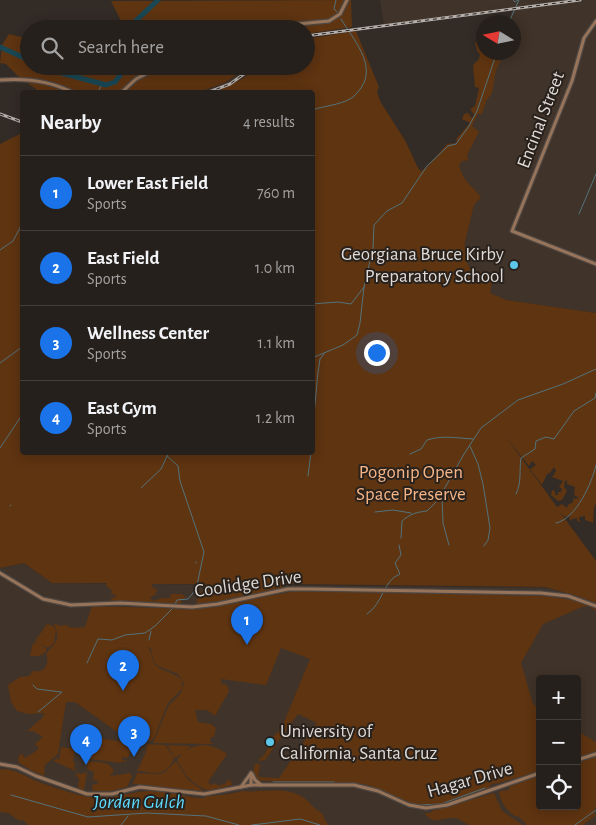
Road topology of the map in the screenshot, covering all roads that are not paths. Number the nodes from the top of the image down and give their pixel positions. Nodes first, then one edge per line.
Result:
1 (347, 0) edge
2 (596, 21) edge
3 (315, 22) edge
4 (143, 75) edge
5 (0, 80) edge
6 (67, 90) edge
7 (124, 90) edge
8 (596, 264) edge
9 (0, 573) edge
10 (596, 606) edge
11 (596, 754) edge
12 (581, 759) edge
13 (0, 764) edge
14 (251, 774) junction
15 (536, 774) edge
16 (262, 785) junction
17 (251, 786) junction
18 (242, 787) junction

1 - 3 street
2 - 8 street, Encinal Street
4 - 7 street
5 - 6 street
9 - 10 street, Coolidge Drive
11 - 12 street
13 - 18 street, Hagar Drive
14 - 16 street
14 - 17 street
14 - 18 street
15 - 16 street, Hagar Drive
16 - 17 street, Hagar Drive
17 - 18 street, Hagar Drive

